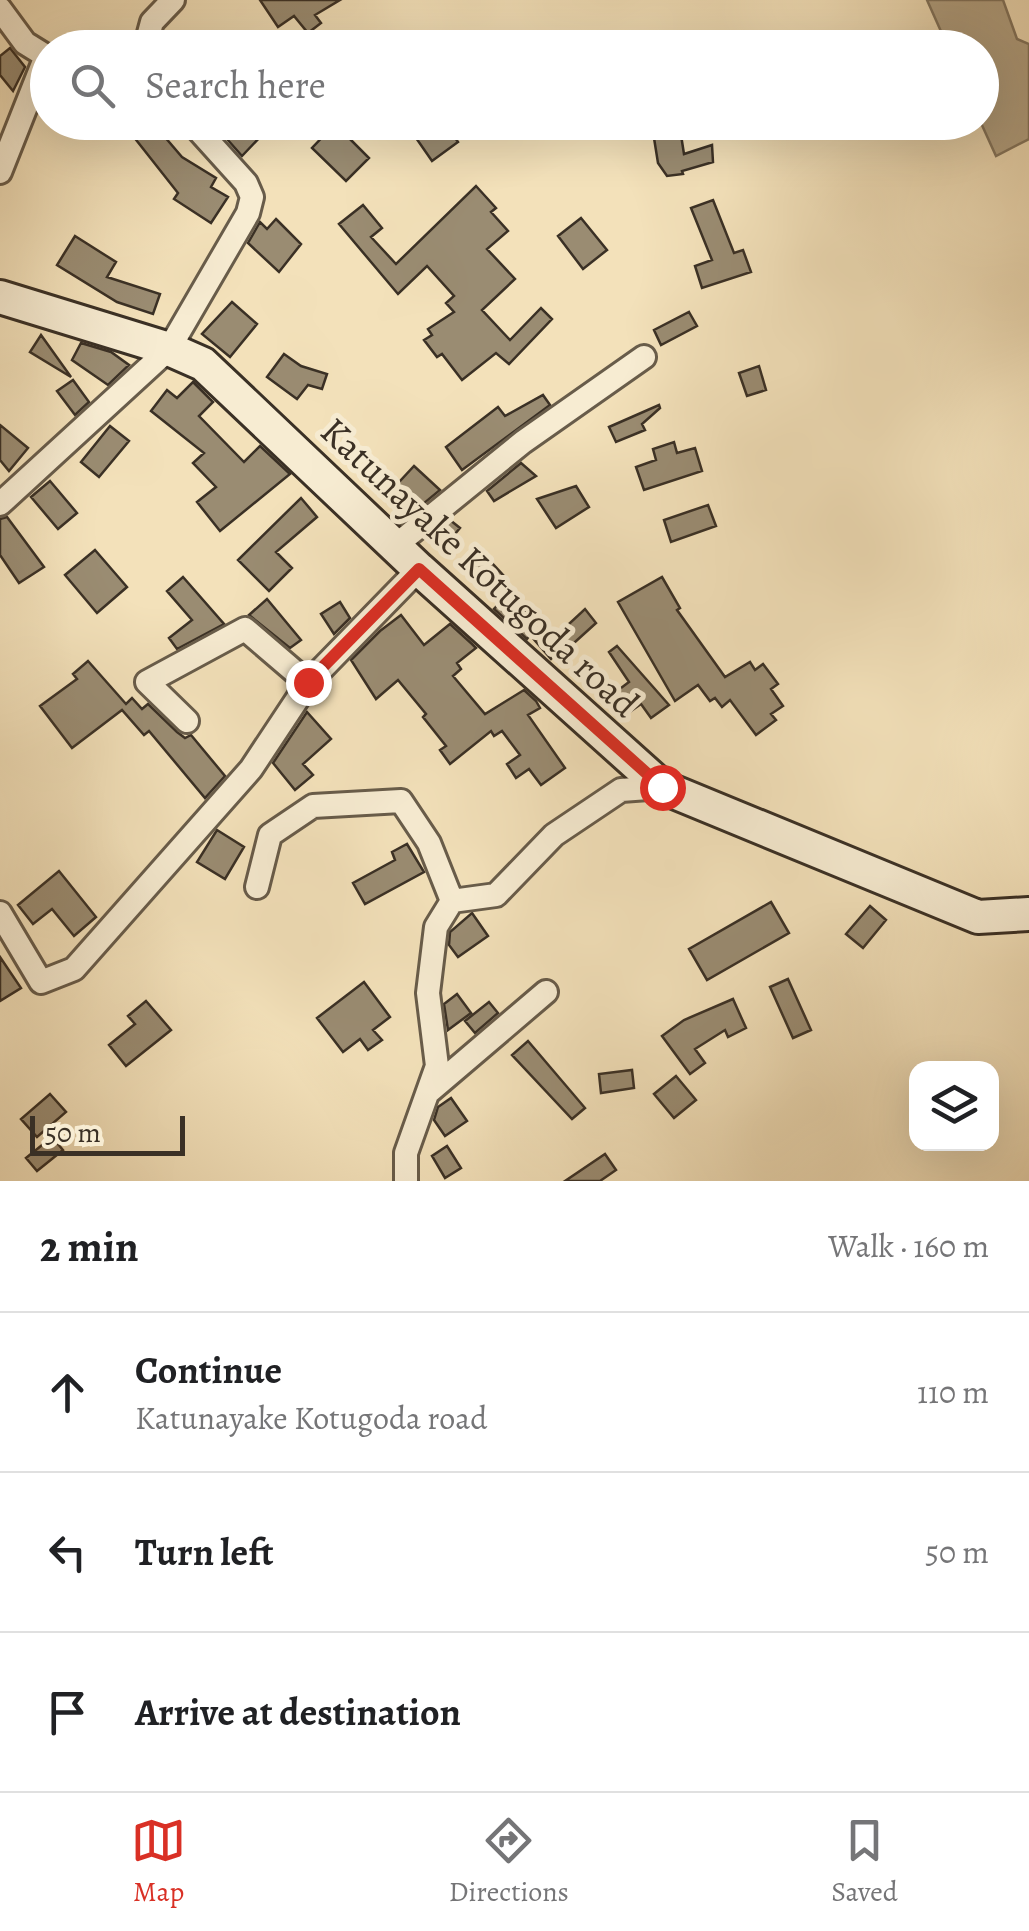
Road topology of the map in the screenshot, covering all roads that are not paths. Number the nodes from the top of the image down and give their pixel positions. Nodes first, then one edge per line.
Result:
1 (173, 0) edge
2 (0, 10) edge
3 (150, 30) edge
4 (30, 47) edge
5 (30, 96) edge
6 (207, 140) edge
7 (0, 172) edge
8 (0, 296) edge
9 (168, 349) junction
10 (644, 357) dead end
11 (0, 504) edge
12 (395, 546) junction
13 (419, 569) junction
14 (308, 682) junction
15 (188, 722) dead end
16 (662, 787) junction
17 (257, 887) dead end
18 (452, 901) junction
19 (0, 913) edge
20 (1029, 914) edge
21 (546, 992) dead end
22 (427, 1094) junction
23 (406, 1181) edge

1 - 3 street
2 - 4 street
5 - 7 street
6 - 9 street
8 - 9 main road, Katunayake Kotugoda road
9 - 11 street
9 - 12 main road, Katunayake Kotugoda road
10 - 12 street
12 - 13 main road, Katunayake Kotugoda road
13 - 14 street
13 - 16 main road, Katunayake Kotugoda road
14 - 15 street
14 - 19 street
16 - 18 street
16 - 20 main road, Katunayake Kotugoda road
17 - 18 street
18 - 22 street
21 - 22 street
22 - 23 street

